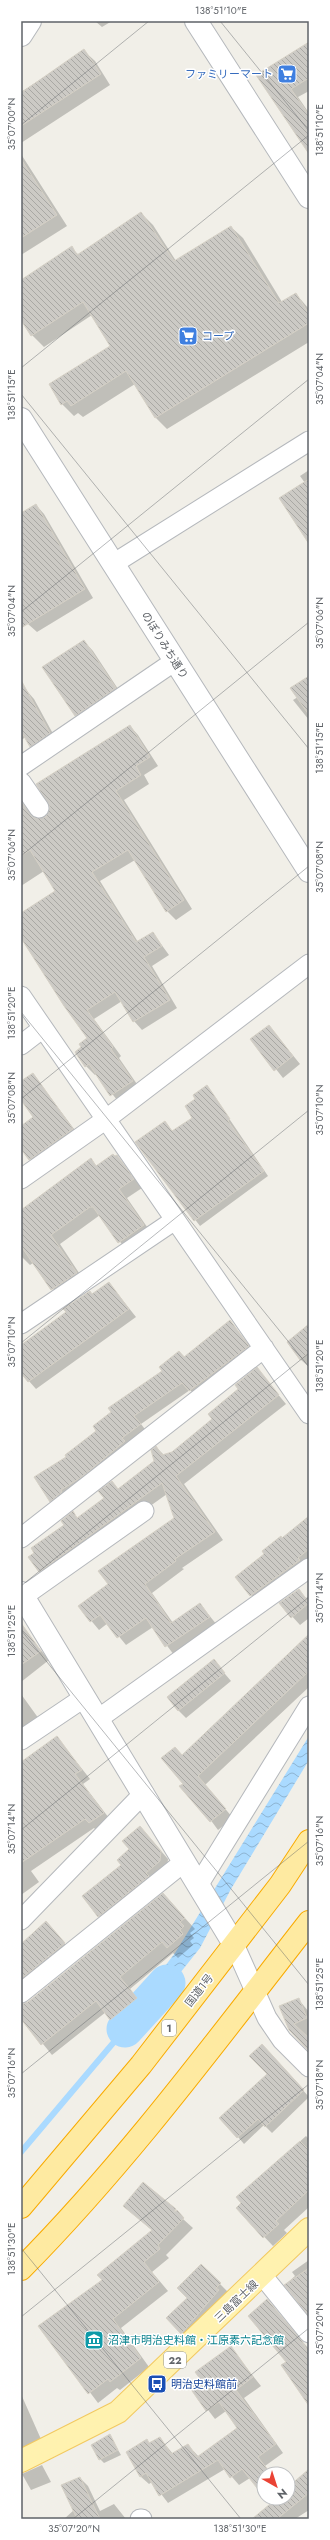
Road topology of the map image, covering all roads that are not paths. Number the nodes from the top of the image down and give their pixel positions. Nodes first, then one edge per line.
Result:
1 (30, 21) edge
2 (196, 21) edge
3 (21, 34) edge
4 (309, 197) edge
5 (21, 419) edge
6 (309, 441) edge
7 (113, 564) junction
8 (175, 661) junction
9 (21, 766) edge
10 (21, 782) edge
11 (39, 808) dead end
12 (309, 871) edge
13 (309, 964) edge
14 (21, 996) edge
15 (43, 1028) junction
16 (21, 1045) edge
17 (105, 1120) junction
18 (21, 1179) edge
19 (174, 1220) junction
20 (21, 1324) edge
21 (264, 1348) junction
22 (309, 1414) edge
23 (144, 1511) dead end
24 (21, 1538) edge
25 (309, 1568) edge
26 (22, 1596) edge
27 (85, 1697) junction
28 (309, 1706) edge
29 (98, 1719) junction
30 (21, 1740) edge
31 (144, 1793) junction
32 (309, 1841) edge
33 (184, 1862) junction
34 (201, 1889) junction
35 (21, 1920) edge
36 (309, 1922) edge
37 (232, 1941) junction
38 (255, 1991) junction
39 (21, 1993) edge
40 (309, 2067) edge
41 (21, 2207) edge
42 (309, 2229) edge
43 (21, 2269) edge
44 (262, 2275) junction
45 (309, 2333) edge
46 (21, 2461) edge

1 - 3 street
2 - 4 street
5 - 7 street, のぼりみち通り
6 - 7 street
7 - 8 street, のぼりみち通り
8 - 9 street
8 - 12 street, のぼりみち通り
10 - 11 street
13 - 17 street
14 - 15 street
15 - 16 street
15 - 17 street
17 - 18 street
17 - 19 street
19 - 20 street
19 - 21 street
21 - 22 street
21 - 24 street
23 - 26 street
25 - 29 street
26 - 27 street
27 - 29 street
27 - 30 street
28 - 34 street
29 - 31 street
31 - 33 street
31 - 35 street
32 - 37 highway, 国道1号 / 1
33 - 34 street
33 - 39 street
34 - 37 street
36 - 38 highway
37 - 38 street
37 - 41 highway, 国道1号 / 1
38 - 40 street
38 - 43 highway
42 - 44 main road, 三島富士線 / 22
44 - 45 street
44 - 46 main road, 三島富士線 / 22

